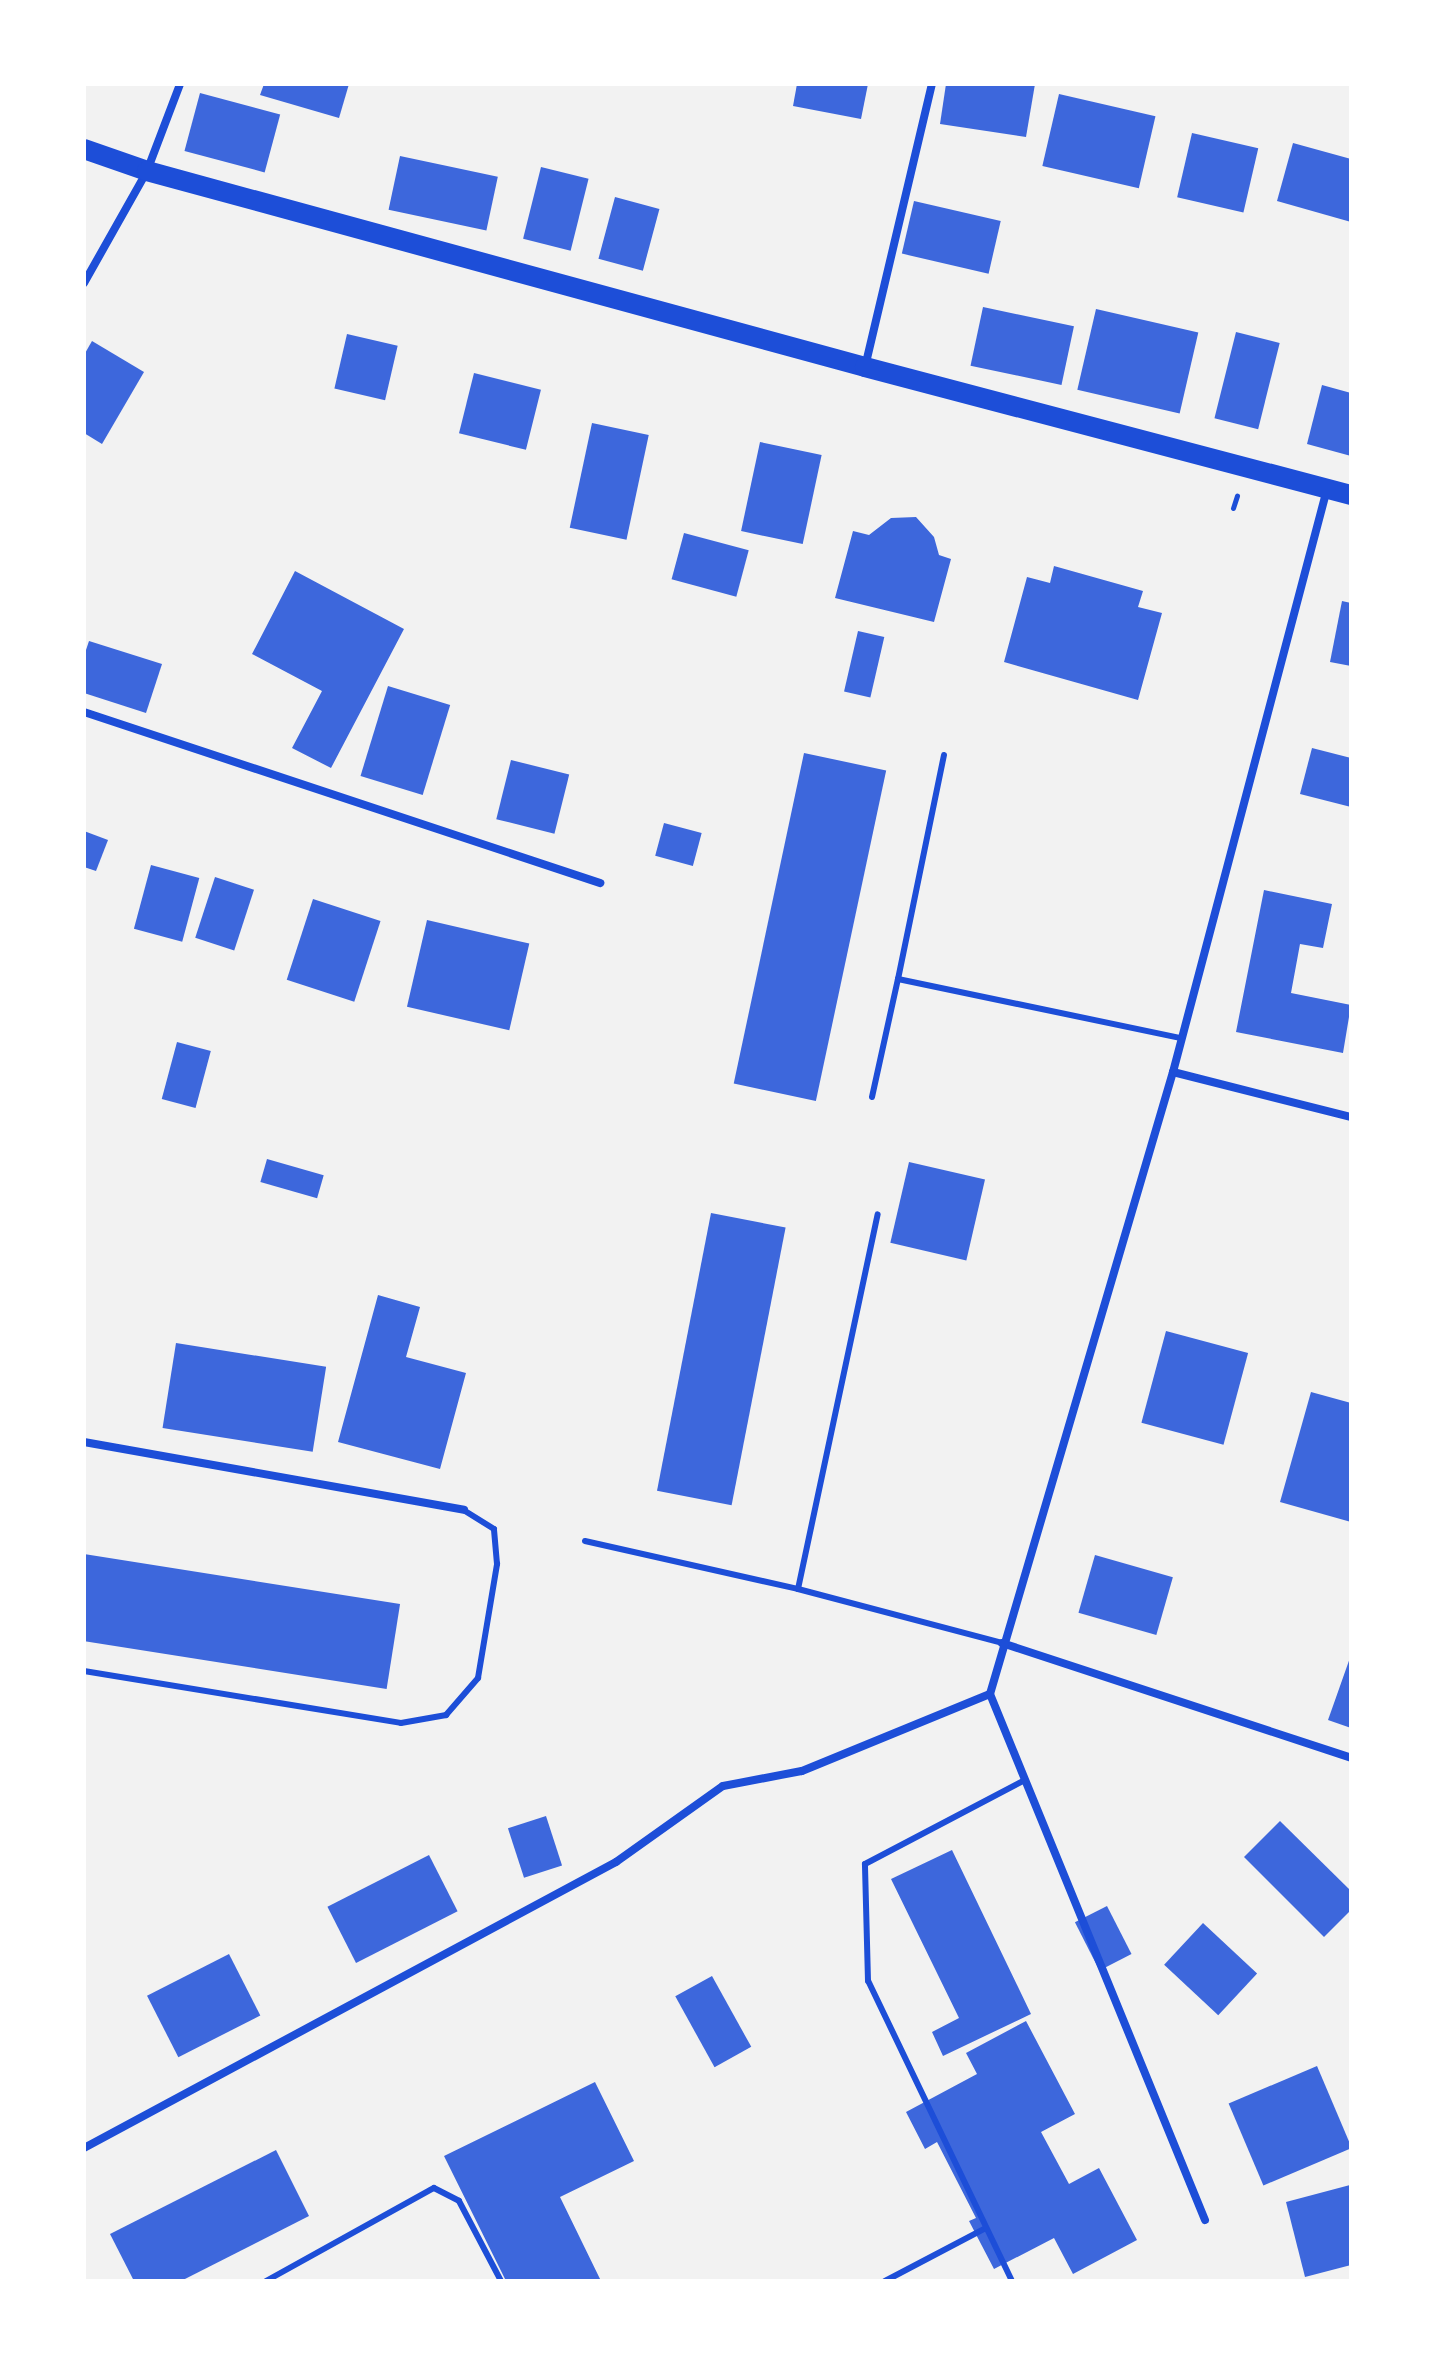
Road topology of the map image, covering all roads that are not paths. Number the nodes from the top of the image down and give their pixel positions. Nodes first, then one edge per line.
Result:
1 (180, 84) edge
2 (932, 84) edge
3 (84, 149) edge
4 (147, 171) junction
5 (84, 283) edge
6 (865, 367) junction
7 (1327, 488) junction
8 (1351, 495) edge
9 (84, 712) edge
10 (944, 755) dead end
11 (600, 883) dead end
12 (898, 979) junction
13 (1181, 1038) junction
14 (1173, 1072) junction
15 (872, 1097) dead end
16 (1351, 1117) edge
17 (878, 1214) dead end
18 (84, 1442) edge
19 (464, 1510) joint
20 (585, 1541) dead end
21 (798, 1589) junction
22 (1002, 1643) junction
23 (84, 1671) edge
24 (990, 1694) junction
25 (1351, 1758) edge
26 (1025, 1780) junction
27 (84, 2148) edge
28 (1205, 2220) dead end
29 (984, 2229) junction
30 (266, 2281) edge
31 (501, 2281) edge
32 (885, 2281) edge
33 (1012, 2281) edge

1 - 4 street
2 - 6 street
3 - 4 main road
4 - 5 street
4 - 6 main road
6 - 7 main road
7 - 8 main road
7 - 13 street
9 - 11 street
10 - 12 lane
12 - 13 lane
12 - 15 lane
13 - 14 street
14 - 16 street
14 - 22 street
17 - 21 lane
18 - 19 street
19 - 23 lane
20 - 21 lane
21 - 22 lane
22 - 24 street
22 - 25 street
24 - 26 street
24 - 27 street
26 - 28 street
26 - 29 lane
29 - 32 lane
29 - 33 lane
30 - 31 lane

